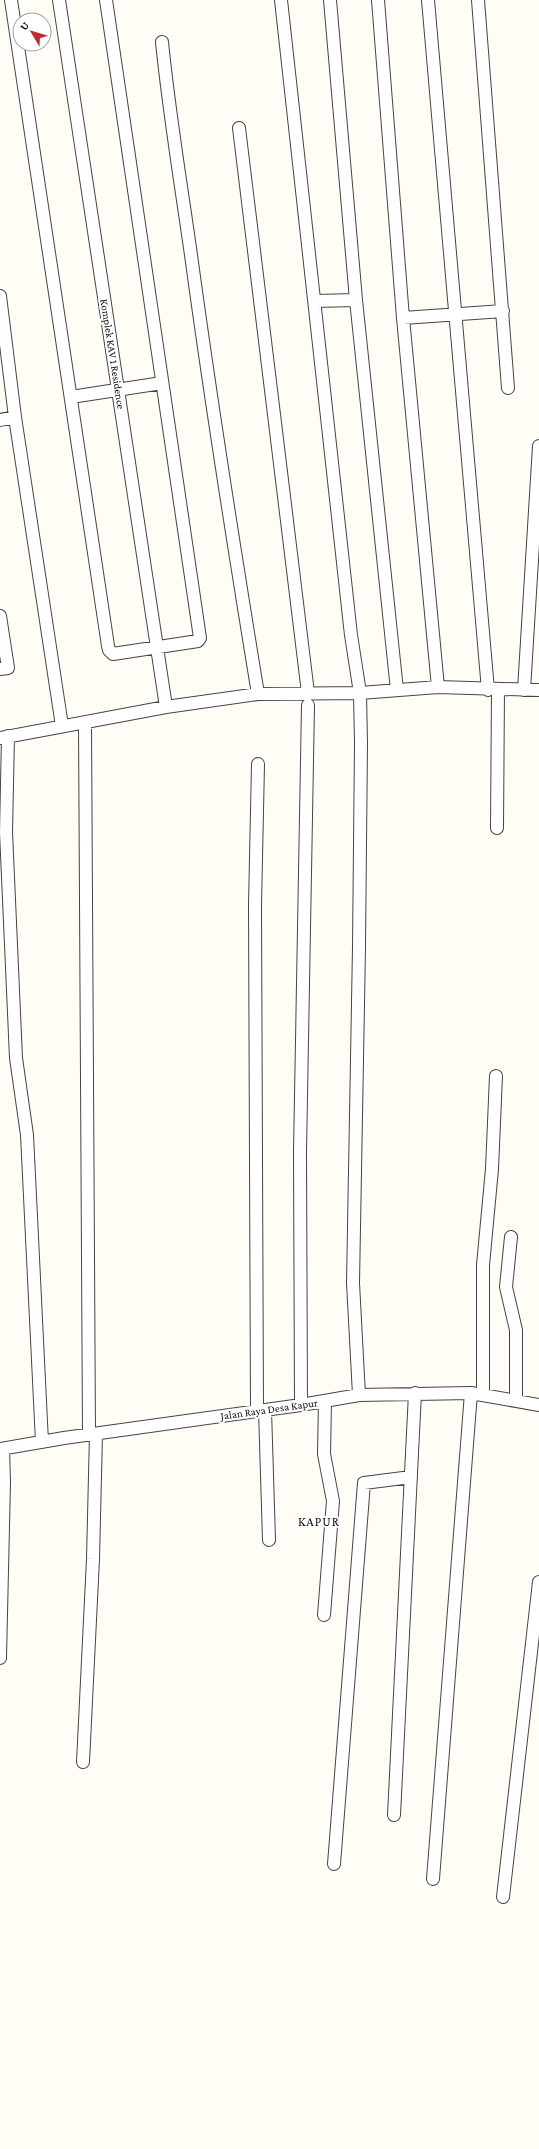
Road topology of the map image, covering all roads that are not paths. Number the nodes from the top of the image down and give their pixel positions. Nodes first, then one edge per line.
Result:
1 (11, 0) edge
2 (59, 0) edge
3 (106, 0) edge
4 (281, 0) edge
5 (330, 0) edge
6 (378, 0) edge
7 (428, 0) edge
8 (478, 0) edge
9 (162, 42) dead end
10 (239, 128) dead end
11 (0, 296) edge
12 (356, 300) junction
13 (315, 301) junction
14 (503, 311) junction
15 (454, 314) junction
16 (403, 318) junction
17 (162, 384) junction
18 (508, 388) dead end
19 (118, 390) junction
20 (71, 398) junction
21 (15, 417) junction
22 (0, 420) edge
23 (539, 446) edge
24 (0, 616) edge
25 (156, 647) junction
26 (0, 669) edge
27 (438, 687) junction
28 (397, 690) junction
29 (493, 690) junction
30 (524, 690) junction
31 (539, 690) edge
32 (308, 693) junction
33 (360, 693) junction
34 (258, 694) junction
35 (308, 705) dead end
36 (166, 707) junction
37 (84, 722) junction
38 (62, 726) junction
39 (4, 737) edge
40 (258, 764) dead end
41 (498, 828) dead end
42 (496, 1076) dead end
43 (511, 1237) dead end
44 (415, 1393) junction
45 (471, 1393) junction
46 (359, 1395) junction
47 (483, 1395) junction
48 (516, 1400) junction
49 (325, 1401) junction
50 (539, 1405) edge
51 (301, 1406) junction
52 (261, 1411) junction
53 (92, 1435) junction
54 (42, 1442) junction
55 (2, 1449) edge
56 (411, 1477) junction
57 (269, 1540) dead end
58 (539, 1582) edge
59 (324, 1615) dead end
60 (0, 1658) edge
61 (83, 1762) dead end
62 (394, 1815) dead end
63 (334, 1864) dead end
64 (433, 1879) dead end
65 (503, 1897) dead end

1 - 20 street
2 - 19 street, Komplek KAV 1 Residence
3 - 17 street
4 - 13 street
5 - 12 street
6 - 16 street
7 - 15 street
8 - 14 street
9 - 34 street
10 - 32 street
11 - 21 street
12 - 13 street
12 - 28 street
13 - 33 street
14 - 15 street
14 - 18 street
15 - 16 street
15 - 29 street
16 - 27 street
17 - 19 street
17 - 25 street
19 - 20 street
19 - 25 street, Komplek KAV 1 Residence
20 - 25 street
21 - 22 street
21 - 38 street
23 - 30 street
24 - 26 street
25 - 36 street, Komplek KAV 1 Residence
27 - 28 street
27 - 29 street
28 - 33 street
29 - 30 street
29 - 41 street
30 - 31 street
32 - 33 street
32 - 34 street
33 - 46 street
34 - 36 street
35 - 51 street
36 - 37 street
37 - 38 street
37 - 53 street
38 - 39 street
39 - 54 street
40 - 52 street
42 - 47 street
43 - 48 street
44 - 45 street, Jalan Raya Desa Kapur
44 - 46 street, Jalan Raya Desa Kapur
44 - 56 street
45 - 47 street, Jalan Raya Desa Kapur
45 - 64 street
46 - 49 street, Jalan Raya Desa Kapur
47 - 48 street, Jalan Raya Desa Kapur
48 - 50 street, Jalan Raya Desa Kapur
49 - 51 street, Jalan Raya Desa Kapur
49 - 59 street
51 - 52 street, Jalan Raya Desa Kapur
52 - 53 street, Jalan Raya Desa Kapur
52 - 57 street
53 - 54 street, Jalan Raya Desa Kapur
53 - 61 street
54 - 55 street, Jalan Raya Desa Kapur
55 - 60 street
56 - 62 street
56 - 63 street
58 - 65 street

